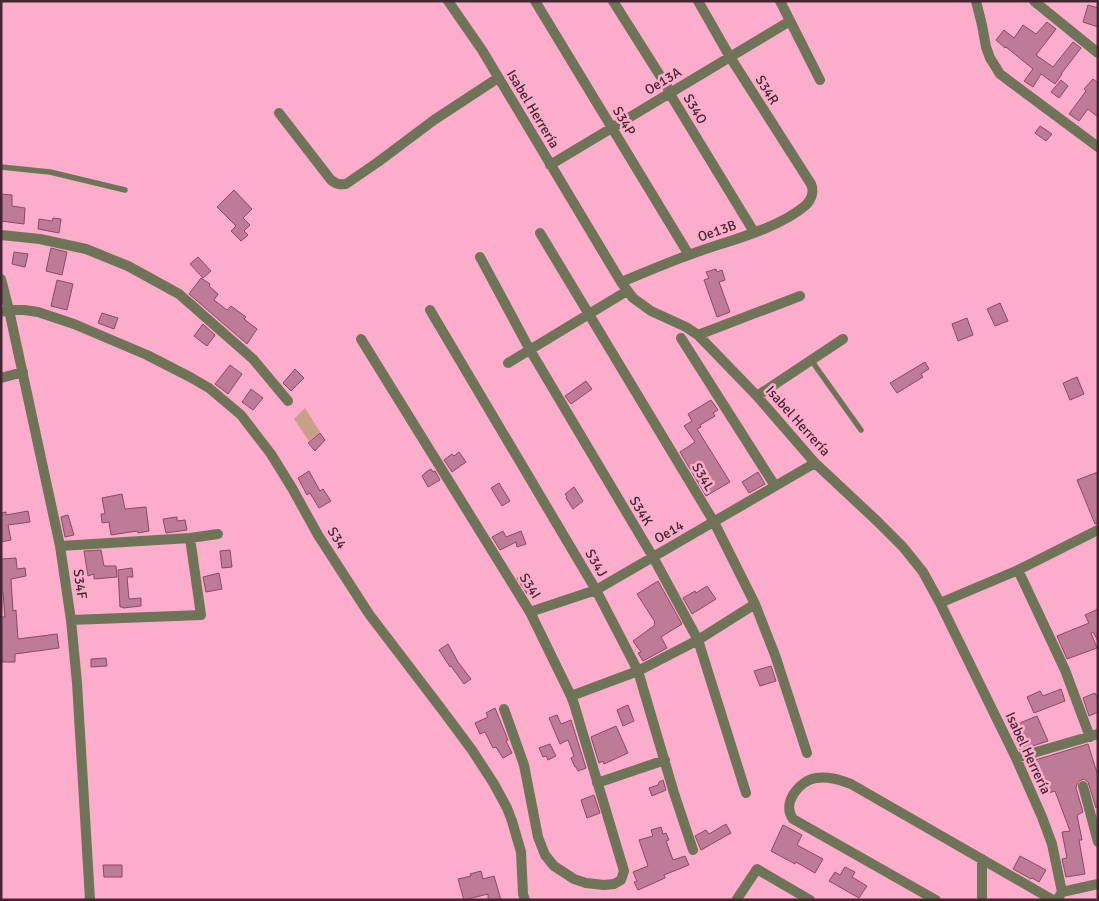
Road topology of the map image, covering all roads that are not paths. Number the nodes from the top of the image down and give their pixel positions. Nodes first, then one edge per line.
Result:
1 (448, 1) edge
2 (535, 1) edge
3 (613, 1) edge
4 (698, 1) edge
5 (780, 1) edge
6 (976, 1) edge
7 (1034, 1) edge
8 (790, 21) junction
9 (1098, 53) edge
10 (730, 57) junction
11 (498, 78) junction
12 (820, 80) dead end
13 (670, 94) junction
14 (279, 113) dead end
15 (612, 128) junction
16 (1098, 147) edge
17 (550, 165) junction
18 (1, 167) edge
19 (125, 190) dead end
20 (813, 193) joint
21 (754, 232) junction
22 (540, 233) dead end
23 (1, 235) edge
24 (689, 255) junction
25 (480, 257) dead end
26 (1, 279) edge
27 (624, 286) junction
28 (800, 296) dead end
29 (430, 310) dead end
30 (5, 311) edge
31 (588, 315) junction
32 (698, 335) junction
33 (681, 338) dead end
34 (361, 339) dead end
35 (843, 339) dead end
36 (530, 350) junction
37 (811, 360) junction
38 (508, 364) dead end
39 (23, 372) junction
40 (1, 378) edge
41 (757, 396) junction
42 (288, 401) dead end
43 (861, 430) dead end
44 (815, 463) junction
45 (775, 486) junction
46 (714, 522) junction
47 (218, 534) dead end
48 (1097, 534) edge
49 (190, 538) junction
50 (60, 546) junction
51 (653, 557) junction
52 (1018, 570) junction
53 (596, 590) junction
54 (940, 603) junction
55 (755, 604) junction
56 (530, 612) junction
57 (71, 620) junction
58 (698, 640) junction
59 (638, 672) junction
60 (571, 696) junction
61 (504, 709) dead end
62 (1094, 736) edge
63 (806, 753) dead end
64 (1016, 758) junction
65 (665, 760) junction
66 (597, 783) junction
67 (1083, 786) dead end
68 (746, 794) dead end
69 (1098, 842) edge
70 (693, 850) dead end
71 (982, 859) junction
72 (1098, 884) edge
73 (1060, 896) edge
74 (90, 900) edge
75 (525, 900) edge
76 (738, 900) edge
77 (810, 900) edge
78 (936, 900) edge
79 (982, 900) edge
80 (1053, 900) edge

1 - 11 street, Isabel Herrería
2 - 15 street, S34P
3 - 13 street, S34O
4 - 10 street, S34R
5 - 8 street
6 - 16 street
7 - 9 street
8 - 10 street, Oe13A
8 - 12 street
10 - 13 street, Oe13A
10 - 20 street, S34R
11 - 14 street
11 - 17 street, Isabel Herrería
13 - 15 street, Oe13A
13 - 21 street, S34O
15 - 17 street, Oe13A
15 - 24 street, S34P
17 - 27 street, Isabel Herrería
18 - 19 lane
20 - 21 street, Oe13B
21 - 24 street, Oe13B
22 - 31 street, S34L
23 - 42 street
24 - 27 street, Oe13B
25 - 36 street, S34K
26 - 30 street, S34F
27 - 31 street, Oe13B
27 - 32 street, Isabel Herrería
28 - 32 street
29 - 53 street, S34J
30 - 39 street, S34F
30 - 75 street, S34
31 - 36 street, Oe13B
31 - 46 street, S34L
32 - 41 street, Isabel Herrería
33 - 45 street
34 - 56 street, S34I
35 - 37 street
36 - 38 street, Oe13B
36 - 51 street, S34K
37 - 41 street
37 - 43 lane
39 - 40 street
39 - 50 street, S34F
41 - 44 street, Isabel Herrería
44 - 45 street, Oe14
44 - 54 street, Isabel Herrería
45 - 46 street, Oe14
46 - 51 street, Oe14
46 - 55 street, S34L
47 - 49 street
48 - 52 street
49 - 50 street
49 - 57 street
50 - 57 street, S34F
51 - 53 street, Oe14
51 - 58 street, S34K
52 - 54 street
52 - 62 street
53 - 56 street, Oe14
53 - 59 street, S34J
54 - 64 street, Isabel Herrería
55 - 58 street
55 - 63 street, S34L
56 - 60 street, S34I
57 - 74 street, S34F
58 - 59 street
58 - 68 street, S34K
59 - 60 street
59 - 65 street, S34J
60 - 66 street, S34I
61 - 66 street, S34I
62 - 64 street
64 - 73 street, Isabel Herrería
65 - 66 street
65 - 70 street, S34J
67 - 69 street
71 - 78 street
71 - 79 street
71 - 80 street
72 - 73 street
76 - 77 street

